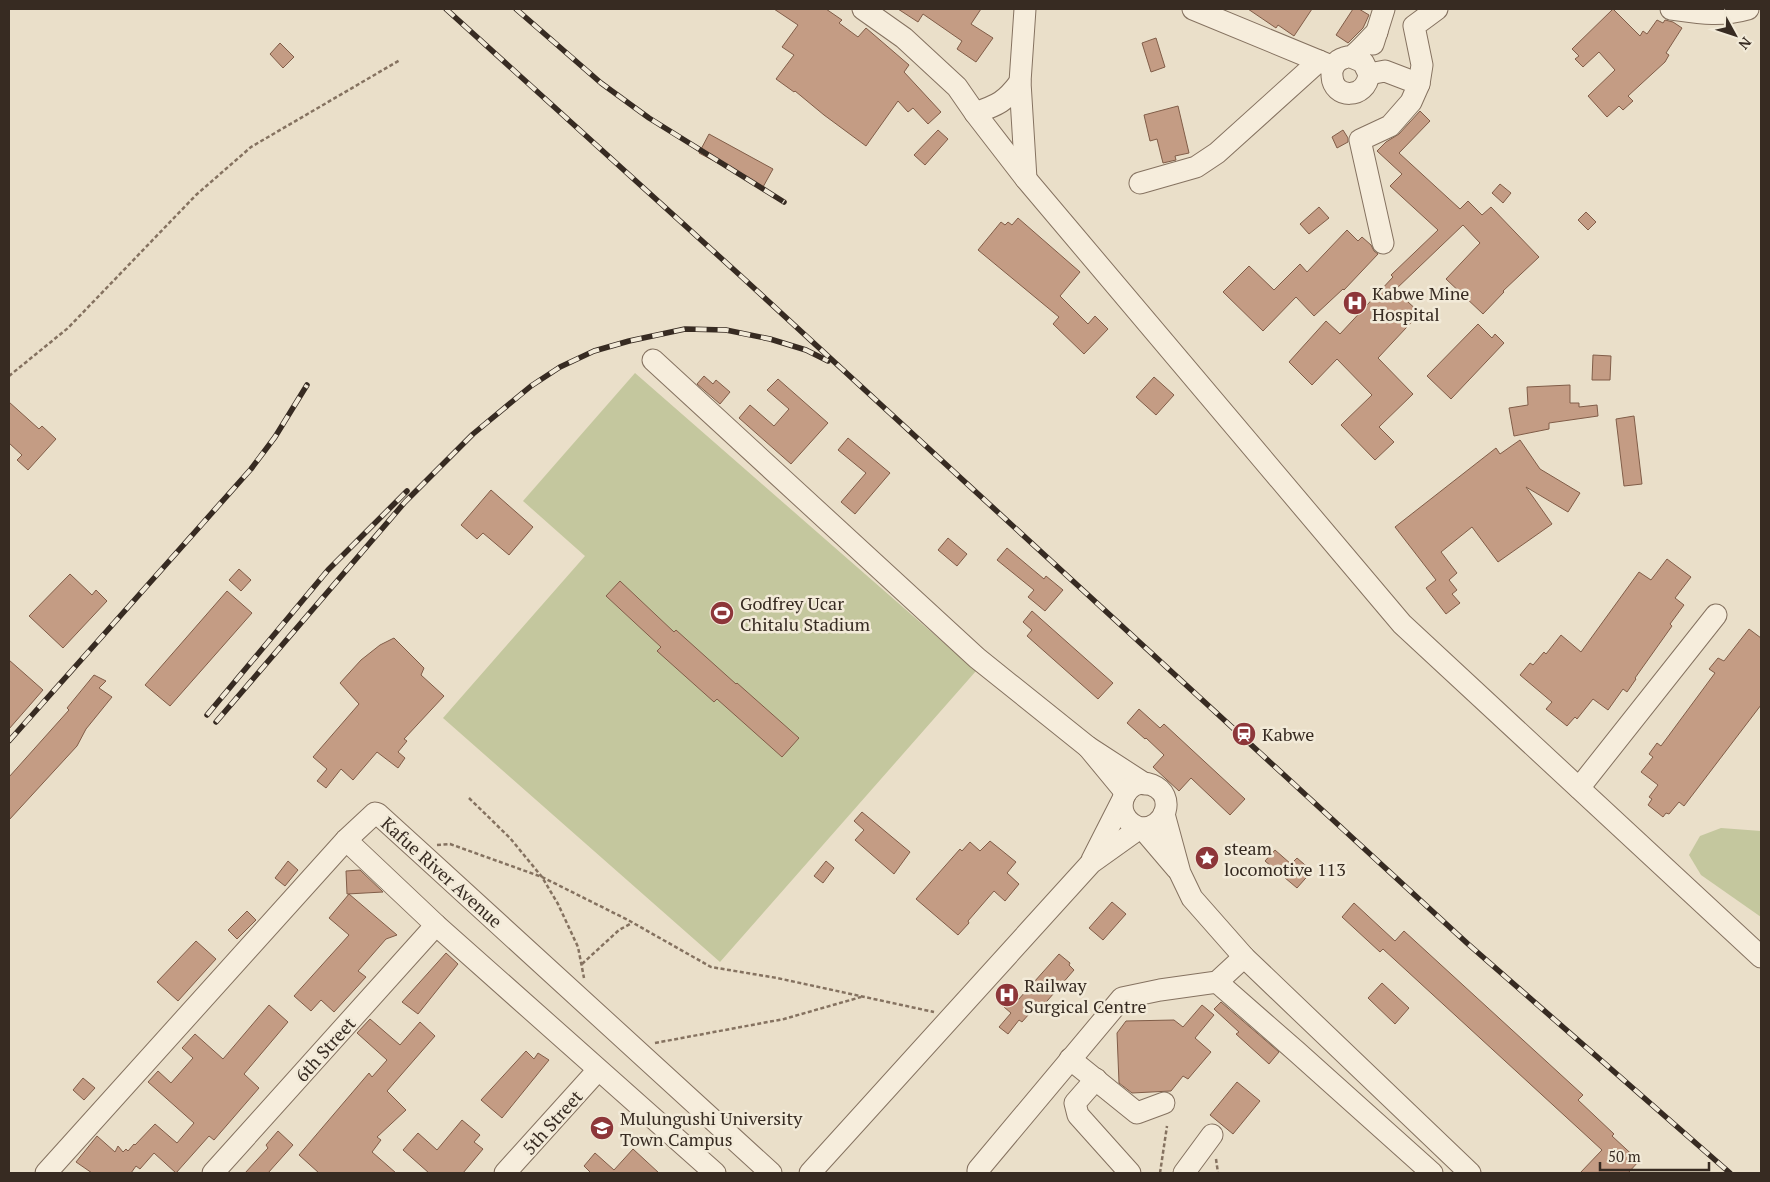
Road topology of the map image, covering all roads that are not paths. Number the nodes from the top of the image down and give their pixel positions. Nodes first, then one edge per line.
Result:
1 (863, 9) edge
2 (1025, 9) edge
3 (1193, 9) edge
4 (1384, 9) edge
5 (1437, 9) edge
6 (1671, 9) edge
7 (1748, 9) edge
8 (1348, 65) junction
9 (1020, 82) junction
10 (1419, 84) junction
11 (975, 113) junction
12 (1026, 179) junction
13 (1140, 183) dead end
14 (1383, 243) dead end
15 (653, 360) dead end
16 (1716, 616) dead end
17 (1579, 788) junction
18 (1131, 792) junction
19 (1164, 814) junction
20 (1141, 828) junction
21 (346, 840) junction
22 (1091, 863) junction
23 (1180, 873) junction
24 (436, 924) junction
25 (1244, 956) junction
26 (1761, 957) edge
27 (1217, 982) junction
28 (1070, 1059) junction
29 (598, 1070) junction
30 (1096, 1079) junction
31 (1164, 1103) dead end
32 (1212, 1135) dead end
33 (46, 1173) edge
34 (213, 1173) edge
35 (505, 1173) edge
36 (715, 1173) edge
37 (771, 1173) edge
38 (810, 1173) edge
39 (978, 1173) edge
40 (1130, 1173) edge
41 (1184, 1173) edge
42 (1432, 1173) edge
43 (1470, 1173) edge

1 - 11 street
2 - 9 street
3 - 8 street
4 - 8 street
5 - 10 street
6 - 7 street
8 - 10 street
8 - 13 street
9 - 11 street
9 - 12 street
10 - 14 street
11 - 12 street
12 - 17 street
15 - 18 street
16 - 17 street
17 - 26 street
18 - 19 street
18 - 20 street
18 - 22 street
19 - 20 street
19 - 23 street
20 - 22 street
20 - 23 street
21 - 24 street
21 - 33 street
21 - 37 street, Kafue River Avenue
22 - 38 street
23 - 25 street
24 - 29 street
24 - 34 street, 6th Street
25 - 27 street
25 - 43 street
27 - 28 street
27 - 42 street
28 - 30 street
28 - 39 street
29 - 35 street, 5th Street
29 - 36 street
30 - 31 street
30 - 40 street
32 - 41 street

